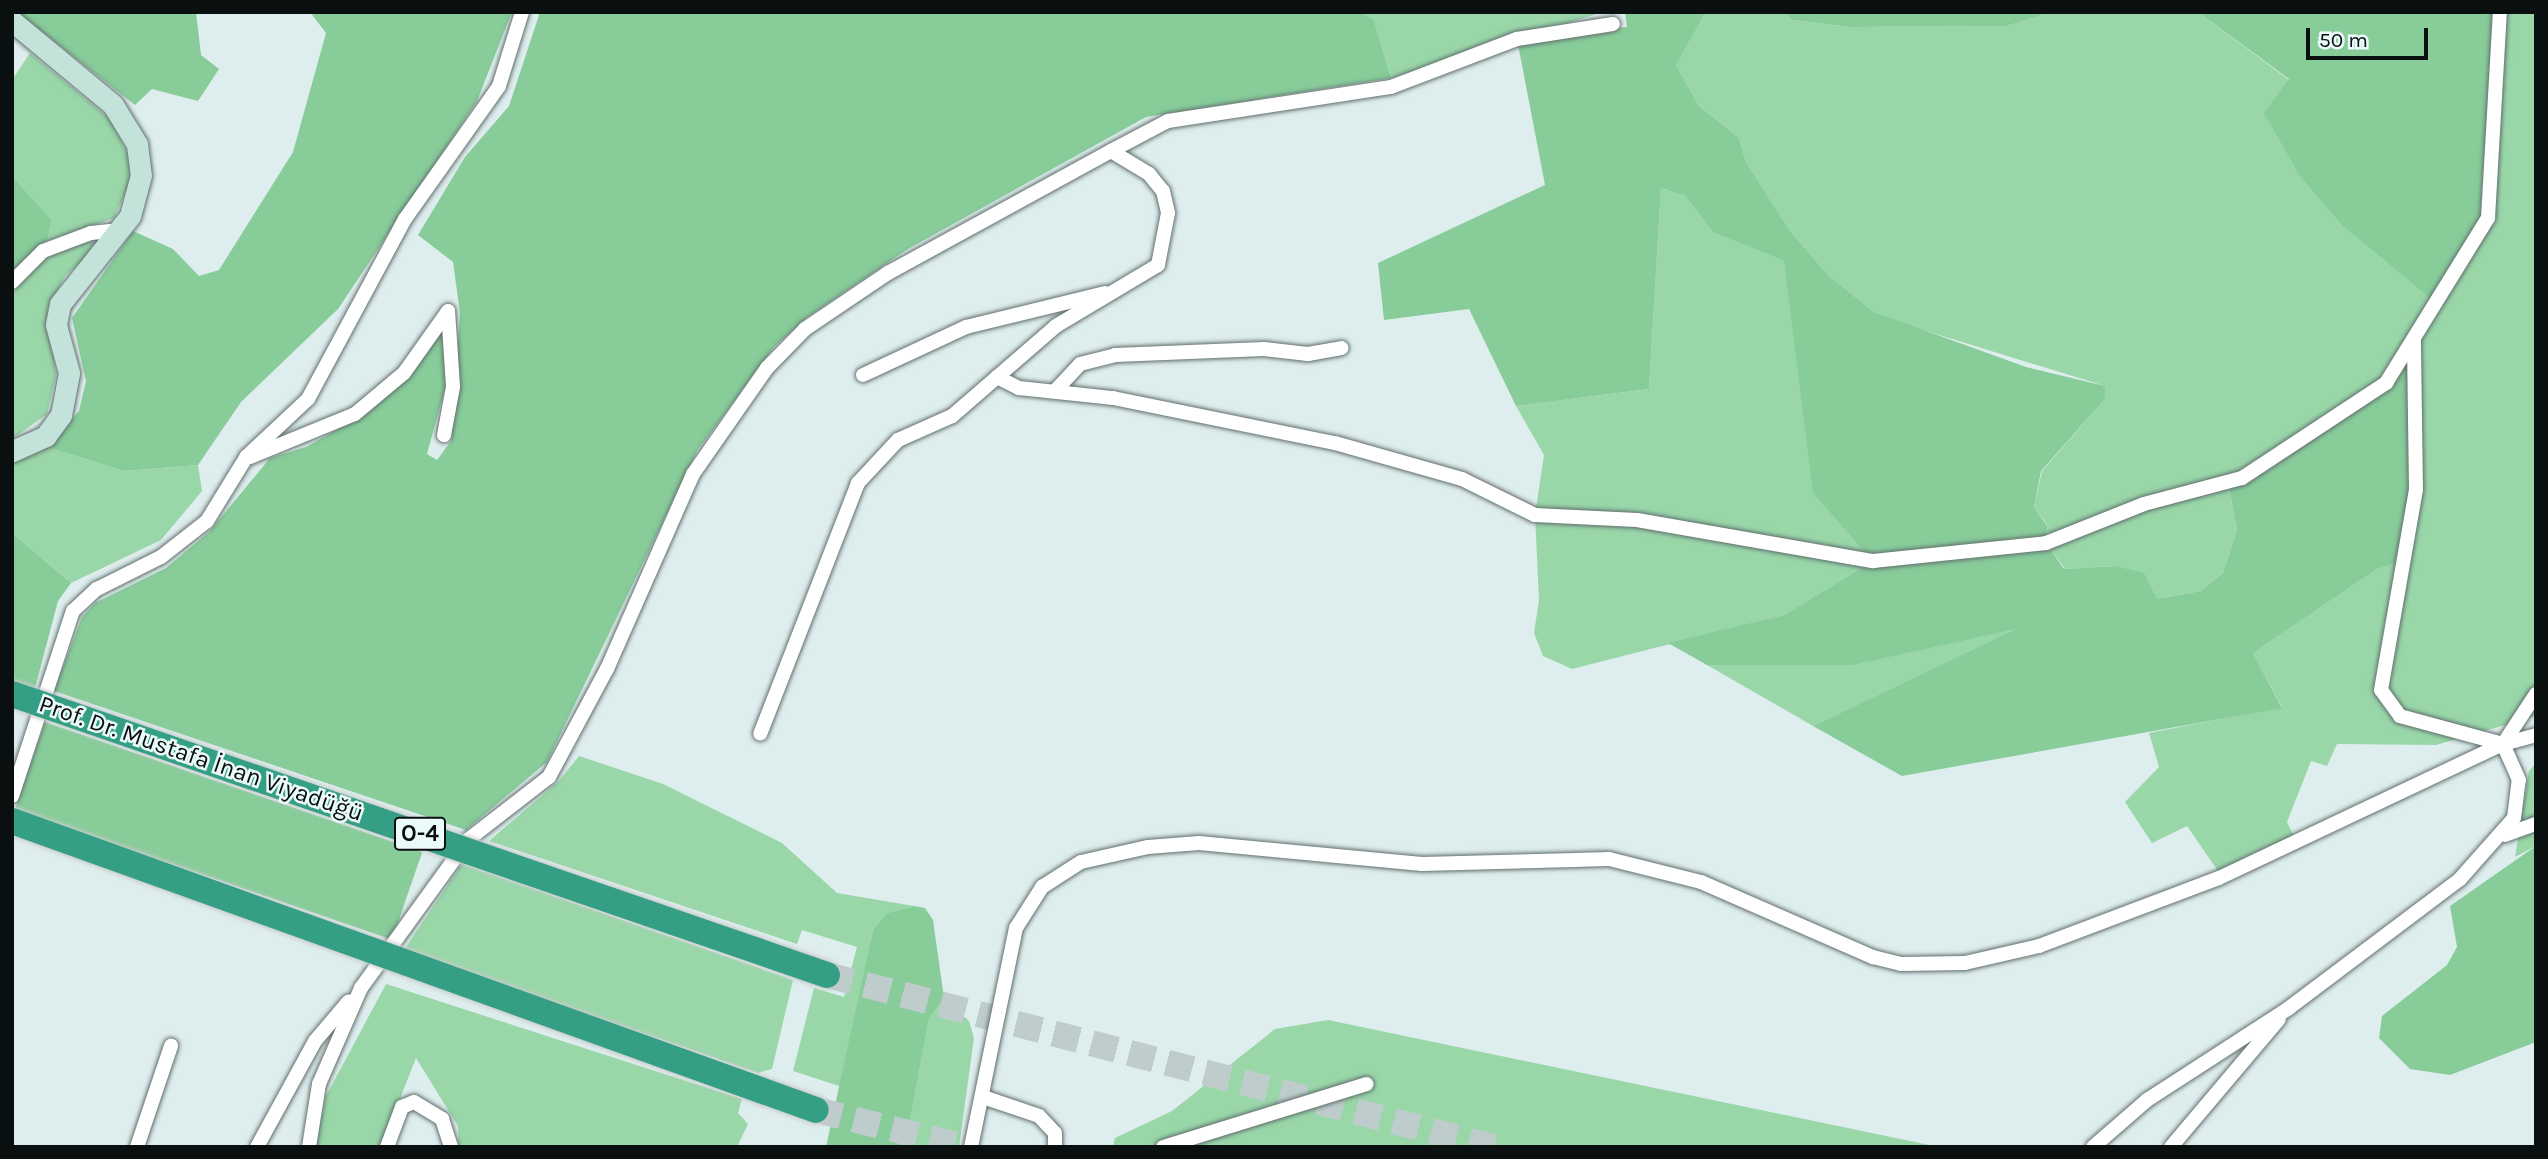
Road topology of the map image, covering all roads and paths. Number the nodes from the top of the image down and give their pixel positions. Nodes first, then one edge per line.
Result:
1 (522, 12) edge
2 (2500, 12) edge
3 (12, 21) edge
4 (1613, 24) dead end
5 (1111, 151) junction
6 (120, 230) junction
7 (12, 282) edge
8 (1116, 291) junction
9 (2414, 338) junction
10 (1341, 348) dead end
11 (863, 376) dead end
12 (997, 377) junction
13 (1055, 391) junction
14 (444, 435) dead end
15 (12, 451) edge
16 (245, 458) junction
17 (12, 694) edge
18 (2536, 694) edge
19 (760, 734) dead end
20 (2536, 735) edge
21 (2503, 744) junction
22 (12, 796) edge
23 (12, 821) edge
24 (2536, 824) edge
25 (2505, 835) junction
26 (827, 975) tunnel mouth
27 (361, 988) junction
28 (2289, 1008) junction
29 (171, 1046) dead end
30 (1366, 1084) dead end
31 (983, 1097) junction
32 (816, 1110) tunnel mouth
33 (137, 1147) edge
34 (257, 1147) edge
35 (309, 1147) edge
36 (387, 1147) edge
37 (452, 1147) edge
38 (971, 1147) edge
39 (1055, 1147) edge
40 (1163, 1147) edge
41 (2093, 1147) edge
42 (2171, 1147) edge

1 - 16 street
2 - 9 street
3 - 6 street
4 - 5 street
5 - 8 street
5 - 27 street
6 - 7 street
6 - 15 street
8 - 11 street
8 - 12 street
9 - 13 street
9 - 21 street
10 - 13 street
12 - 13 street
12 - 19 street
14 - 16 street
16 - 22 street
17 - 26 highway, Prof. Dr. Mustafa İnan Viyadüğü / O-4, bridge
18 - 21 street
20 - 21 street
21 - 25 street
21 - 31 street
23 - 32 highway, bridge
24 - 25 street
25 - 28 street
27 - 34 street
27 - 35 street
28 - 41 street
28 - 42 street
29 - 33 street
30 - 40 street
31 - 38 street
31 - 39 street
36 - 37 street

